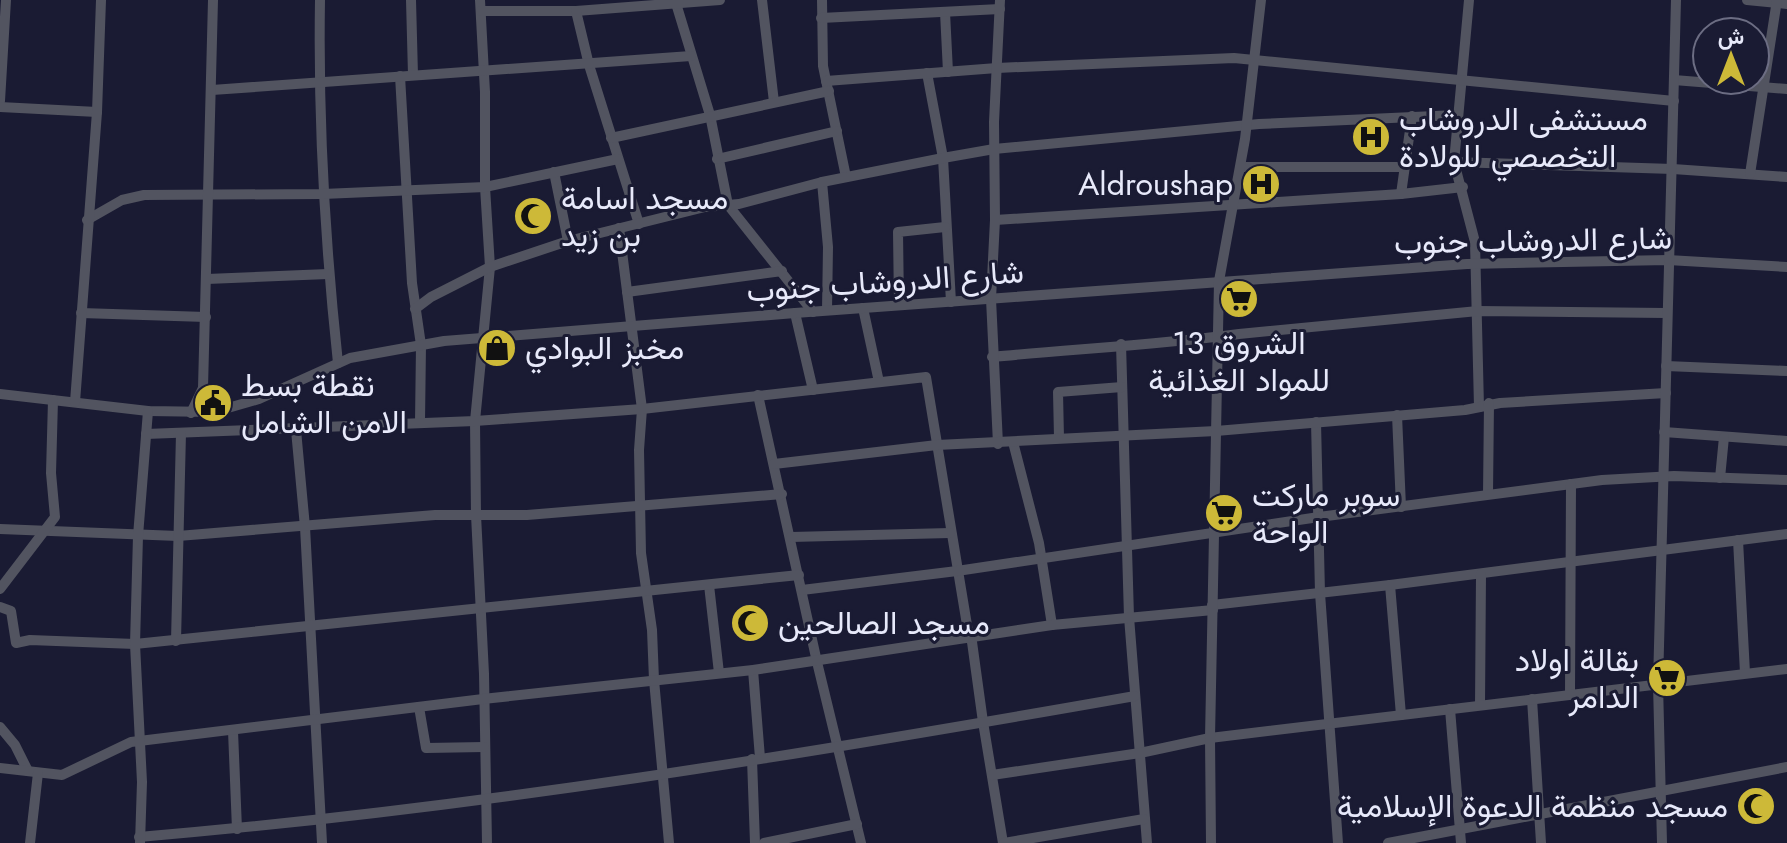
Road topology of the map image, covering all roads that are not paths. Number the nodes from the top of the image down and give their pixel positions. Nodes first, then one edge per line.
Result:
1 (6, 0) edge
2 (101, 0) edge
3 (213, 0) edge
4 (320, 0) edge
5 (411, 0) edge
6 (720, 0) edge
7 (762, 0) edge
8 (822, 0) edge
9 (1261, 0) edge
10 (1469, 0) edge
11 (1676, 0) edge
12 (1747, 0) edge
13 (1780, 2) edge
14 (676, 3) edge
15 (1000, 5) edge
16 (480, 6) edge
17 (576, 11) junction
18 (945, 12) junction
19 (821, 18) junction
20 (1771, 50) edge
21 (2, 52) edge
22 (691, 56) junction
23 (1254, 60) junction
24 (589, 65) junction
25 (997, 68) junction
26 (483, 71) junction
27 (948, 72) junction
28 (927, 73) junction
29 (413, 75) junction
30 (400, 76) junction
31 (1460, 79) junction
32 (1674, 80) junction
33 (1691, 81) edge
34 (319, 82) junction
35 (828, 86) junction
36 (212, 90) junction
37 (1763, 96) edge
38 (1674, 101) junction
39 (774, 102) junction
40 (0, 104) edge
41 (97, 112) junction
42 (710, 115) junction
43 (1457, 115) junction
44 (1412, 116) junction
45 (1247, 125) junction
46 (837, 131) junction
47 (611, 138) junction
48 (994, 149) junction
49 (943, 158) junction
50 (618, 159) junction
51 (717, 159) junction
52 (1454, 162) junction
53 (1241, 167) junction
54 (1405, 167) junction
55 (1673, 169) junction
56 (554, 172) junction
57 (1750, 174) junction
58 (846, 177) junction
59 (1787, 177) edge
60 (822, 182) junction
61 (485, 187) junction
62 (1463, 187) junction
63 (405, 189) junction
64 (323, 194) junction
65 (1401, 194) junction
66 (208, 195) junction
67 (1234, 204) junction
68 (728, 205) junction
69 (87, 220) junction
70 (995, 220) junction
71 (639, 224) junction
72 (945, 227) junction
73 (619, 228) junction
74 (568, 241) junction
75 (1668, 260) junction
76 (1476, 264) junction
77 (490, 267) junction
78 (1787, 267) edge
79 (782, 271) junction
80 (328, 274) junction
81 (207, 279) junction
82 (1219, 281) junction
83 (627, 292) junction
84 (991, 299) junction
85 (951, 302) junction
86 (899, 305) junction
87 (863, 308) junction
88 (415, 309) junction
89 (827, 310) junction
90 (1478, 311) junction
91 (813, 312) junction
92 (81, 313) junction
93 (795, 313) junction
94 (1666, 313) junction
95 (206, 317) junction
96 (631, 328) junction
97 (484, 338) junction
98 (1218, 338) junction
99 (1121, 344) junction
100 (421, 345) junction
101 (992, 357) junction
102 (338, 363) junction
103 (1666, 366) junction
104 (1787, 371) edge
105 (879, 382) junction
106 (1122, 387) junction
107 (813, 390) junction
108 (1666, 393) junction
109 (0, 394) edge
110 (758, 395) junction
111 (53, 400) junction
112 (75, 402) junction
113 (1484, 405) junction
114 (642, 409) junction
115 (148, 411) junction
116 (191, 413) junction
117 (1397, 415) junction
118 (475, 421) junction
119 (420, 422) junction
120 (1316, 422) junction
121 (296, 430) junction
122 (1216, 431) junction
123 (1664, 432) junction
124 (181, 433) junction
125 (146, 434) junction
126 (1123, 434) junction
127 (1724, 437) junction
128 (1059, 438) junction
129 (1787, 441) edge
130 (1013, 442) junction
131 (998, 444) junction
132 (937, 445) junction
133 (774, 464) junction
134 (1662, 476) junction
135 (1720, 478) junction
136 (1787, 480) edge
137 (1571, 484) junction
138 (782, 494) junction
139 (1488, 494) junction
140 (639, 505) junction
141 (1401, 507) junction
142 (476, 515) junction
143 (1319, 517) junction
144 (305, 527) junction
145 (0, 529) edge
146 (44, 531) junction
147 (950, 533) junction
148 (1214, 534) junction
149 (1787, 534) edge
150 (138, 536) junction
151 (178, 536) junction
152 (791, 537) junction
153 (1738, 540) junction
154 (1127, 546) junction
155 (1661, 550) junction
156 (1042, 558) junction
157 (1571, 563) junction
158 (957, 571) junction
159 (1481, 574) junction
160 (799, 575) junction
161 (709, 585) junction
162 (1390, 585) junction
163 (0, 589) edge
164 (645, 590) junction
165 (802, 590) junction
166 (1320, 593) junction
167 (0, 607) edge
168 (481, 607) junction
169 (1212, 608) junction
170 (1129, 617) junction
171 (1052, 625) junction
172 (311, 626) junction
173 (969, 637) junction
174 (176, 641) junction
175 (135, 644) junction
176 (817, 662) junction
177 (1787, 669) edge
178 (753, 670) junction
179 (719, 673) junction
180 (1745, 673) junction
181 (654, 680) junction
182 (1658, 684) junction
183 (1570, 694) junction
184 (1135, 696) junction
185 (483, 699) junction
186 (1532, 699) junction
187 (1480, 705) junction
188 (419, 707) junction
189 (1450, 709) junction
190 (1401, 715) junction
191 (315, 721) junction
192 (983, 722) junction
193 (1329, 724) junction
194 (0, 727) edge
195 (233, 731) junction
196 (1210, 738) junction
197 (139, 741) junction
198 (837, 745) junction
199 (484, 747) junction
200 (1140, 753) junction
201 (756, 758) junction
202 (1787, 767) edge
203 (0, 768) edge
204 (33, 772) junction
205 (661, 773) junction
206 (992, 775) junction
207 (1660, 791) junction
208 (486, 798) junction
209 (1539, 813) junction
210 (320, 819) junction
211 (1144, 819) junction
212 (857, 824) junction
213 (237, 829) junction
214 (1460, 829) junction
215 (140, 840) edge
216 (30, 843) edge
217 (322, 843) edge
218 (487, 843) edge
219 (669, 843) edge
220 (755, 843) edge
221 (764, 843) edge
222 (861, 843) edge
223 (1004, 843) edge
224 (1147, 843) edge
225 (1211, 843) edge
226 (1338, 843) edge
227 (1388, 843) edge
228 (1461, 843) edge
229 (1541, 843) edge
230 (1662, 843) edge

1 - 21 street
2 - 41 street
3 - 36 street
4 - 34 street
5 - 29 street
6 - 14 street
7 - 39 street
8 - 19 street
9 - 23 street
10 - 31 street
11 - 32 street
12 - 13 street
13 - 20 street
14 - 17 street
14 - 22 street
15 - 18 street
15 - 25 street
16 - 17 street
16 - 26 street
17 - 24 street
18 - 19 street
18 - 27 street
19 - 35 street
21 - 40 street
22 - 24 street
22 - 42 street
23 - 25 street
23 - 31 street
23 - 45 street
24 - 26 street
24 - 47 street
25 - 27 street
25 - 48 street
26 - 29 street
26 - 61 street
27 - 28 street
28 - 35 street
28 - 49 street
29 - 30 street
30 - 34 street
30 - 63 street
31 - 38 street
31 - 43 street
32 - 33 street
32 - 38 street
34 - 36 street
34 - 64 street
35 - 39 street
35 - 46 street
36 - 66 street
37 - 57 street
38 - 55 street
39 - 42 street
40 - 41 street
41 - 69 street
42 - 47 street
42 - 51 street
43 - 44 street
43 - 52 street
44 - 45 street
44 - 54 street
45 - 48 street
45 - 53 street
46 - 51 street
46 - 58 street
47 - 50 street
48 - 49 street
48 - 70 street
49 - 58 street
49 - 72 street
50 - 56 street
50 - 71 street
51 - 68 street
52 - 55 street
52 - 62 street
53 - 54 street
53 - 67 street
54 - 65 street
55 - 57 street
55 - 75 street
56 - 61 street
56 - 74 street
57 - 59 street
58 - 60 street
60 - 68 street
60 - 89 street
61 - 63 street
61 - 77 street
62 - 65 street
62 - 76 street
63 - 64 street
63 - 88 street
64 - 66 street
64 - 80 street
65 - 67 street
66 - 69 street
66 - 81 street
67 - 70 street
67 - 82 street
68 - 71 street
68 - 79 street
69 - 92 street
70 - 84 street
71 - 73 street
72 - 85 street
72 - 86 street
73 - 74 street
73 - 83 street
74 - 77 street
75 - 76 street, شارع الدروشاب جنوب
75 - 78 street, شارع الدروشاب جنوب
75 - 94 street
76 - 82 street, شارع الدروشاب جنوب
76 - 90 street
77 - 88 street
77 - 97 street
79 - 83 street
79 - 91 street
80 - 81 street
80 - 102 street
81 - 95 street
82 - 84 street, شارع الدروشاب جنوب
82 - 98 street
83 - 96 street
84 - 85 street, شارع الدروشاب جنوب
84 - 101 street
85 - 86 street, شارع الدروشاب جنوب
86 - 87 street, شارع الدروشاب جنوب
87 - 89 street, شارع الدروشاب جنوب
87 - 105 street
88 - 100 street
89 - 91 street, شارع الدروشاب جنوب
90 - 94 street
90 - 98 street
90 - 113 street
91 - 93 street, شارع الدروشاب جنوب
92 - 95 street
92 - 112 street
93 - 96 street, شارع الدروشاب جنوب
93 - 107 street
94 - 103 street
95 - 116 street
96 - 97 street, شارع الدروشاب جنوب
96 - 114 street
97 - 100 street, شارع الدروشاب جنوب
97 - 118 street
98 - 99 street
98 - 122 street
99 - 101 street
99 - 106 street
100 - 102 street, شارع الدروشاب جنوب
100 - 119 street
101 - 131 street
102 - 116 street, شارع الدروشاب جنوب
103 - 104 street
103 - 108 street
105 - 107 street
105 - 132 street
106 - 126 street
106 - 128 street
107 - 110 street
108 - 113 street
108 - 123 street
109 - 111 street, شارع الدروشاب جنوب
110 - 114 street
110 - 133 street
111 - 112 street, شارع الدروشاب جنوب
111 - 146 street
112 - 115 street, شارع الدروشاب جنوب
113 - 117 street
113 - 139 street
114 - 118 street
114 - 140 street
115 - 116 street, شارع الدروشاب جنوب
115 - 125 street
117 - 120 street
117 - 141 street
118 - 119 street
118 - 142 street
119 - 121 street
120 - 122 street
120 - 143 street
121 - 124 street
121 - 144 street
122 - 126 street
122 - 148 street
123 - 127 street
123 - 134 street
124 - 125 street
124 - 151 street
125 - 150 street
126 - 128 street
126 - 154 street
127 - 129 street
127 - 135 street
128 - 130 street
130 - 131 street
130 - 156 street
131 - 132 street
132 - 133 street
132 - 147 street
133 - 138 street
134 - 135 street
134 - 137 street
134 - 155 street
135 - 136 street
137 - 139 street
137 - 157 street
138 - 140 street
138 - 152 street
139 - 141 street
140 - 142 street
140 - 164 street
141 - 143 street
142 - 144 street
142 - 168 street
143 - 148 street
143 - 166 street
144 - 151 street
144 - 172 street
145 - 146 street
146 - 150 street
146 - 163 street
147 - 152 street
147 - 158 street
148 - 154 street
148 - 169 street
149 - 153 street
150 - 151 street
150 - 175 street
151 - 174 street
152 - 160 street
153 - 155 street
153 - 180 street
154 - 156 street
154 - 170 street
155 - 157 street
155 - 182 street
156 - 158 street
156 - 171 street
157 - 159 street
157 - 183 street
158 - 165 street
158 - 173 street
159 - 162 street
159 - 187 street
160 - 161 street
160 - 165 street
161 - 164 street
161 - 179 street
162 - 166 street
162 - 190 street
164 - 168 street
164 - 181 street
165 - 176 street
166 - 169 street
166 - 193 street
167 - 175 street
168 - 172 street
168 - 185 street
169 - 170 street
169 - 196 street
170 - 171 street
170 - 184 street
171 - 173 street
172 - 174 street
172 - 191 street
173 - 176 street
173 - 192 street
174 - 175 street
175 - 197 street
176 - 178 street
176 - 198 street
177 - 180 street
178 - 179 street
178 - 201 street
179 - 181 street
180 - 182 street
181 - 185 street
181 - 205 street
182 - 183 street
182 - 207 street
183 - 186 street
184 - 192 street
184 - 200 street
185 - 188 street
185 - 199 street
186 - 187 street
186 - 209 street
187 - 189 street
188 - 191 street
188 - 199 street
189 - 190 street
189 - 214 street
190 - 193 street
191 - 195 street
191 - 210 street
192 - 198 street
192 - 206 street
193 - 196 street
193 - 226 street
194 - 204 street
195 - 197 street
195 - 213 street
196 - 200 street
196 - 225 street
197 - 204 street
197 - 215 street
198 - 201 street
198 - 212 street
199 - 208 street
200 - 206 street
200 - 211 street
201 - 205 street
201 - 220 street
202 - 207 street
203 - 204 street
204 - 216 street
205 - 208 street
205 - 219 street
206 - 223 street
207 - 209 street
207 - 230 street
208 - 210 street
208 - 218 street
209 - 214 street
209 - 229 street
210 - 213 street
210 - 217 street
211 - 223 street
211 - 224 street
212 - 221 street
212 - 222 street
213 - 215 street
214 - 227 street
214 - 228 street

